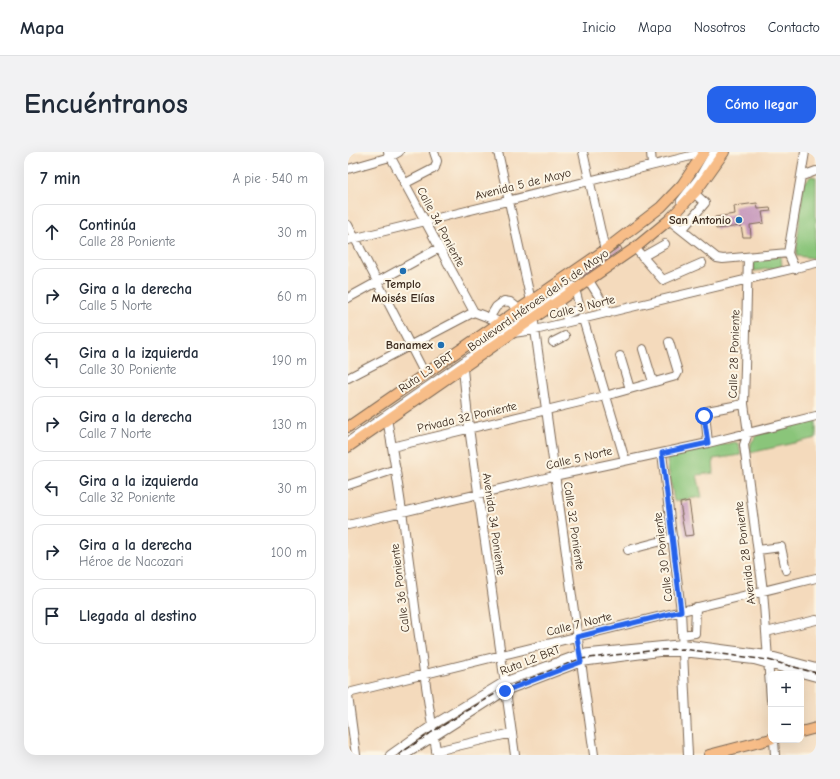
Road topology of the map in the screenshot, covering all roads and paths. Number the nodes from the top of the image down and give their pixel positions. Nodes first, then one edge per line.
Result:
1 (399, 152) edge
2 (434, 152) edge
3 (498, 152) edge
4 (583, 152) edge
5 (651, 152) edge
6 (704, 152) edge
7 (714, 152) edge
8 (724, 152) edge
9 (804, 152) edge
10 (389, 155) edge
11 (652, 165) junction
12 (348, 169) edge
13 (816, 171) edge
14 (802, 176) junction
15 (590, 180) junction
16 (404, 184) junction
17 (694, 193) junction
18 (509, 200) junction
19 (424, 220) junction
20 (669, 220) junction
21 (348, 226) edge
22 (682, 230) junction
23 (351, 239) edge
24 (665, 244) dead end
25 (439, 248) junction
26 (635, 248) junction
27 (604, 250) junction
28 (788, 253) junction
29 (642, 257) junction
30 (748, 257) junction
31 (702, 263) dead end
32 (816, 263) edge
33 (795, 269) junction
34 (588, 279) junction
35 (749, 279) junction
36 (378, 282) junction
37 (575, 289) junction
38 (348, 298) edge
39 (531, 302) junction
40 (558, 302) junction
41 (519, 309) junction
42 (474, 312) junction
43 (608, 313) junction
44 (533, 316) junction
45 (490, 317) junction
46 (583, 319) junction
47 (501, 322) junction
48 (535, 330) junction
49 (511, 331) junction
50 (565, 336) dead end
51 (553, 342) dead end
52 (669, 342) dead end
53 (410, 346) junction
54 (643, 349) dead end
55 (620, 356) dead end
56 (463, 369) junction
57 (425, 374) junction
58 (348, 378) edge
59 (653, 382) junction
60 (630, 389) junction
61 (605, 396) junction
62 (744, 404) junction
63 (548, 411) junction
64 (816, 416) edge
65 (387, 419) junction
66 (348, 427) edge
67 (469, 428) junction
68 (348, 432) edge
69 (748, 433) junction
70 (348, 441) edge
71 (708, 443) junction
72 (348, 447) edge
73 (392, 447) junction
74 (662, 453) junction
75 (625, 460) junction
76 (396, 469) junction
77 (554, 476) junction
78 (348, 485) edge
79 (478, 495) junction
80 (403, 513) junction
81 (348, 525) edge
82 (673, 538) junction
83 (628, 550) dead end
84 (758, 550) junction
85 (786, 570) dead end
86 (816, 578) edge
87 (763, 591) junction
88 (696, 607) junction
89 (681, 611) junction
90 (816, 620) edge
91 (766, 632) junction
92 (682, 635) junction
93 (577, 637) junction
94 (683, 648) junction
95 (500, 656) junction
96 (580, 658) junction
97 (768, 659) junction
98 (816, 668) edge
99 (769, 671) edge
100 (423, 675) junction
101 (816, 677) edge
102 (504, 682) junction
103 (505, 691) junction
104 (348, 695) edge
105 (430, 726) junction
106 (816, 728) edge
107 (804, 731) edge
108 (512, 733) junction
109 (432, 736) junction
110 (768, 740) edge
111 (774, 743) edge
112 (436, 753) edge
113 (356, 755) edge
114 (390, 755) edge
115 (405, 755) edge
116 (515, 755) edge
117 (594, 755) edge
118 (688, 755) edge
119 (709, 755) edge
120 (775, 755) edge

1 - 10 street
2 - 16 street
3 - 18 street, Calle 32 Poniente
4 - 15 street
5 - 11 street
6 - 11 street, Avenida 5 de Mayo
6 - 27 main road, Boulevard Héroes del 5 de Mayo
6 - 39 street, Ruta L3 BRT
7 - 44 street
8 - 17 main road, Boulevard Héroes del 5 de Mayo
9 - 14 street
10 - 12 street
10 - 16 street, Calle 34 Poniente
11 - 15 street, Avenida 5 de Mayo
13 - 14 street
14 - 28 street
15 - 18 street, Avenida 5 de Mayo
15 - 27 street
16 - 19 street, Calle 34 Poniente
17 - 20 main road, Boulevard Héroes del 5 de Mayo
17 - 22 street
18 - 19 street, Avenida 5 de Mayo
18 - 39 street, Calle 32 Poniente
19 - 23 street, Avenida 5 de Mayo
19 - 25 street, Calle 34 Poniente
20 - 22 street
20 - 26 main road, Boulevard Héroes del 5 de Mayo
21 - 23 street
22 - 30 street
23 - 36 street
24 - 29 street
25 - 36 street
25 - 42 street, Calle 34 Poniente
26 - 29 street
26 - 34 main road, Boulevard Héroes del 5 de Mayo
27 - 39 main road, Boulevard Héroes del 5 de Mayo
28 - 30 street
28 - 33 street
29 - 31 street
30 - 35 street, Calle 28 Poniente
32 - 33 street, Calle 3 Norte
33 - 35 street, Calle 3 Norte
34 - 37 main road, Boulevard Héroes del 5 de Mayo
34 - 43 street
35 - 43 street, Calle 3 Norte
35 - 62 street, Calle 28 Poniente
36 - 38 street
36 - 53 street
37 - 40 main road, Boulevard Héroes del 5 de Mayo
37 - 40 street
39 - 41 main road, Boulevard Héroes del 5 de Mayo
39 - 44 street, Calle 32 Poniente
39 - 47 street, Ruta L3 BRT
40 - 44 main road, Boulevard Héroes del 5 de Mayo
41 - 45 street
41 - 47 main road, Boulevard Héroes del 5 de Mayo
42 - 45 street
42 - 53 street
43 - 46 street, Calle 3 Norte
44 - 48 street, Calle 32 Poniente
44 - 49 main road, Boulevard Héroes del 5 de Mayo
45 - 47 street
46 - 48 street, Calle 3 Norte
46 - 61 street
47 - 49 street
47 - 57 main road, Boulevard Héroes del 5 de Mayo
47 - 68 street, Ruta L3 BRT
48 - 49 street, Calle 3 Norte
48 - 63 street, Calle 32 Poniente
49 - 56 main road, Boulevard Héroes del 5 de Mayo
49 - 70 street, Ruta L3 BRT
50 - 51 street
52 - 59 street, Privada 32 Poniente
53 - 57 street
53 - 58 street
54 - 59 street
55 - 60 street
56 - 65 main road, Boulevard Héroes del 5 de Mayo
56 - 67 street, Avenida 34 Poniente
57 - 66 main road, Boulevard Héroes del 5 de Mayo
59 - 60 street, Privada 32 Poniente
60 - 61 street, Privada 32 Poniente
61 - 63 street, Privada 32 Poniente
61 - 75 street
62 - 69 street, Avenida 28 Poniente
62 - 71 street, Calle 28 Poniente
63 - 67 street, Privada 32 Poniente
63 - 77 street, Calle 32 Poniente
64 - 69 street, Calle 5 Norte
65 - 72 main road, Boulevard Héroes del 5 de Mayo
65 - 73 street, Calle 36 Poniente
67 - 73 street, Privada 32 Poniente
67 - 79 street, Avenida 34 Poniente
69 - 71 street, Calle 5 Norte
69 - 84 street, Avenida 28 Poniente
71 - 74 street, Calle 5 Norte
73 - 76 street, Calle 36 Poniente
74 - 75 street, Calle 5 Norte
74 - 82 street, Calle 30 Poniente
75 - 77 street, Calle 5 Norte
76 - 78 street
76 - 80 street, Calle 36 Poniente
77 - 79 street, Calle 5 Norte
77 - 93 street, Calle 32 Poniente
79 - 80 street, Calle 5 Norte
79 - 95 street, Avenida 34 Poniente
80 - 81 street, Calle 5 Norte
80 - 100 street, Calle 36 Poniente
82 - 83 street
82 - 89 street, Calle 30 Poniente
84 - 85 street
84 - 87 street, Avenida 28 Poniente
86 - 87 street, Calle 7 Norte
87 - 88 street, Calle 7 Norte
87 - 91 street, Avenida 28 Poniente
88 - 89 street, Calle 7 Norte
88 - 92 street
89 - 92 street, Calle 30 Poniente
89 - 93 street, Calle 7 Norte
90 - 91 street
91 - 97 street, Avenida 28 Poniente
92 - 94 street, Calle 30 Poniente
93 - 95 street, Calle 7 Norte
93 - 96 street, Calle 32 Poniente
94 - 96 street, Ruta L2 BRT
94 - 97 street, Ruta L2 BRT
94 - 118 street, Calle 30 Poniente
95 - 100 street, Calle 7 Norte
95 - 102 street, Avenida 34 Poniente
96 - 102 street, Ruta L2 BRT
96 - 103 street
96 - 117 street, Calle 32 Poniente
97 - 98 street, Ruta L2 BRT
97 - 99 street, Avenida 28 Poniente
97 - 101 street
100 - 104 street, Calle 7 Norte
100 - 105 street, Calle 36 Poniente
102 - 103 street
102 - 105 street, Ruta L2 BRT
103 - 108 street
103 - 109 street
104 - 113 street
105 - 109 street, Calle 36 Poniente
105 - 114 street, Ruta L2 BRT
106 - 107 main road
108 - 112 street
108 - 116 street
109 - 112 street, Calle 36 Poniente
109 - 115 street
110 - 119 main road
111 - 120 street

